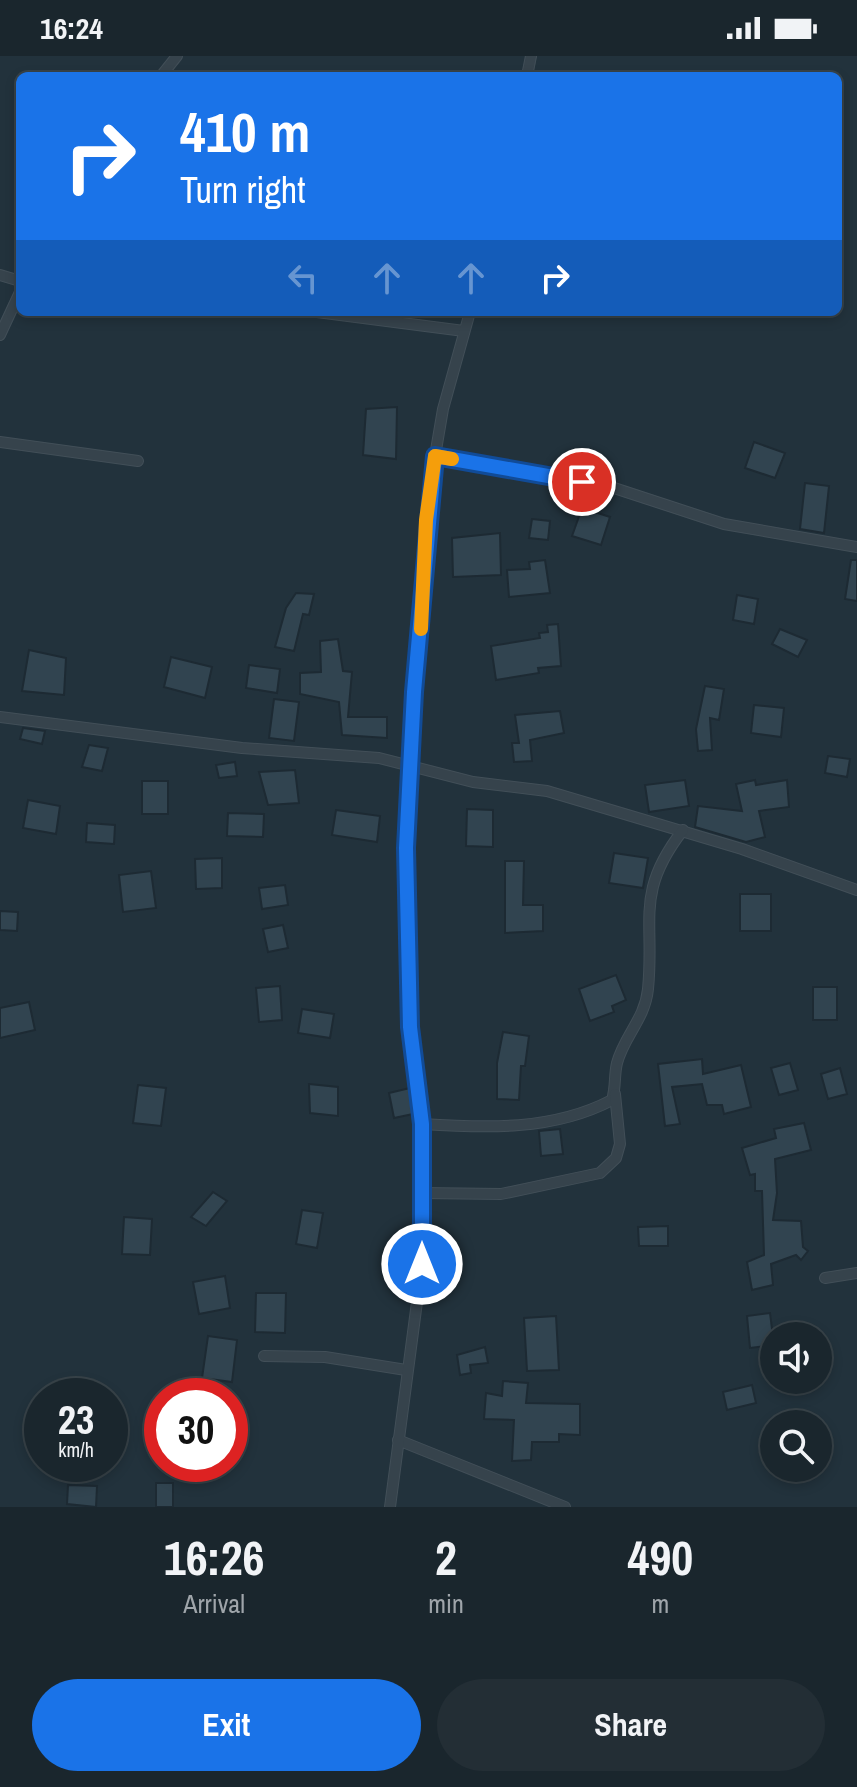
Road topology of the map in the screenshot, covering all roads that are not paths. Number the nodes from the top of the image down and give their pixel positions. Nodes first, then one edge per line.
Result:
1 (177, 56) edge
2 (164, 72) edge
3 (16, 301) edge
4 (348, 316) edge
5 (469, 316) edge
6 (464, 331) junction
7 (0, 335) edge
8 (0, 442) edge
9 (435, 456) junction
10 (138, 461) dead end
11 (857, 547) edge
12 (0, 717) edge
13 (412, 768) junction
14 (683, 830) junction
15 (857, 890) edge
16 (615, 1092) junction
17 (422, 1124) junction
18 (422, 1193) junction
19 (857, 1273) edge
20 (825, 1278) dead end
21 (264, 1356) dead end
22 (406, 1370) junction
23 (398, 1440) junction
24 (390, 1507) edge
25 (565, 1507) edge

1 - 2 street
3 - 7 street
4 - 6 street
5 - 6 street
6 - 9 street
8 - 10 street
9 - 11 street
9 - 13 street
12 - 13 street
13 - 14 street
13 - 17 street
14 - 15 street
14 - 16 street
16 - 17 street
16 - 18 street
17 - 18 street
18 - 22 street
19 - 20 street
21 - 22 street
22 - 23 street
23 - 24 street
23 - 25 street

